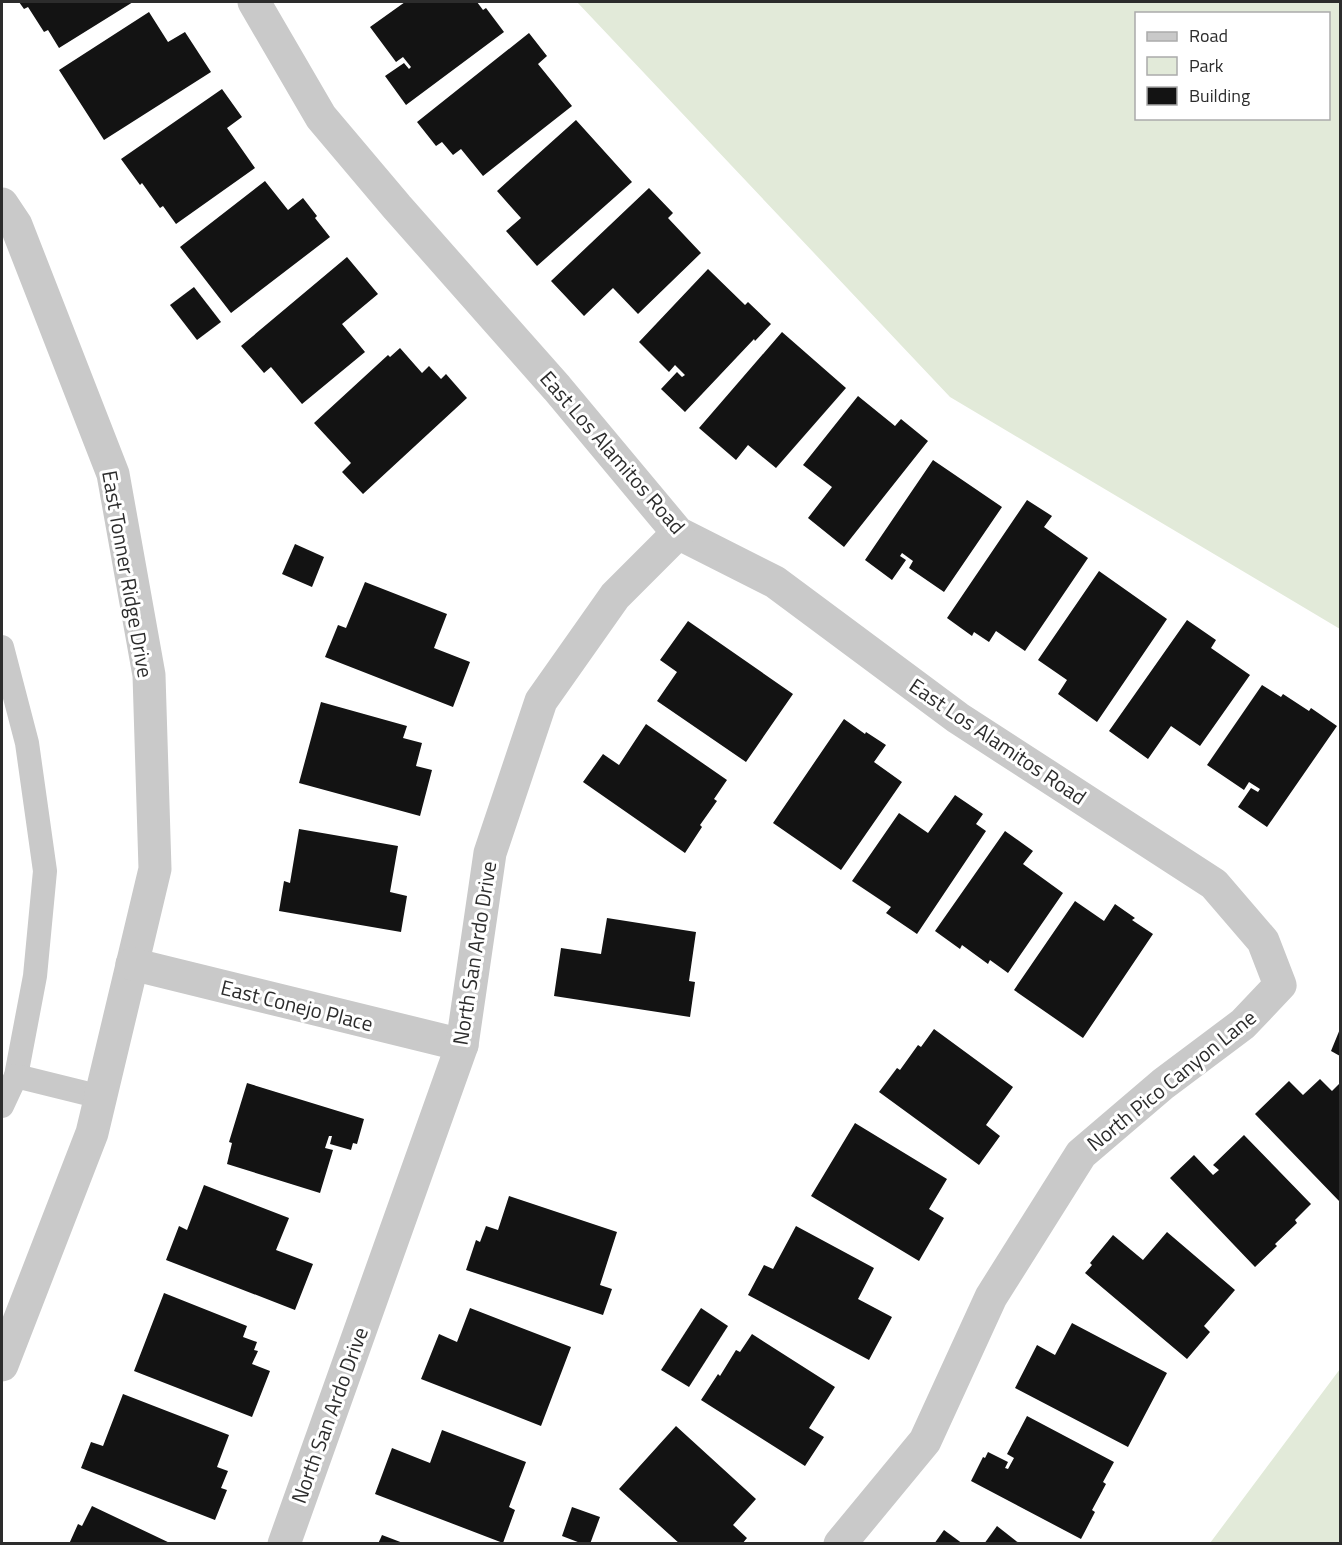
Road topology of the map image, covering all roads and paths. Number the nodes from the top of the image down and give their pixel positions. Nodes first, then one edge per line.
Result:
1 (254, 2) edge
2 (2, 204) edge
3 (678, 533) junction
4 (2, 647) edge
5 (132, 964) junction
6 (1280, 985) joint
7 (462, 1045) junction
8 (16, 1076) junction
9 (101, 1097) junction
10 (2, 1106) edge
11 (2, 1365) edge
12 (284, 1544) edge
13 (840, 1544) edge

1 - 3 street, East Los Alamitos Road
2 - 5 street, East Tonner Ridge Drive
3 - 6 street, East Los Alamitos Road
3 - 7 street, North San Ardo Drive
4 - 8 lane
5 - 7 street, East Conejo Place
5 - 9 street, East Tonner Ridge Drive
6 - 13 street, North Pico Canyon Lane
7 - 12 street, North San Ardo Drive
8 - 9 lane
8 - 10 lane
9 - 11 street, East Tonner Ridge Drive

